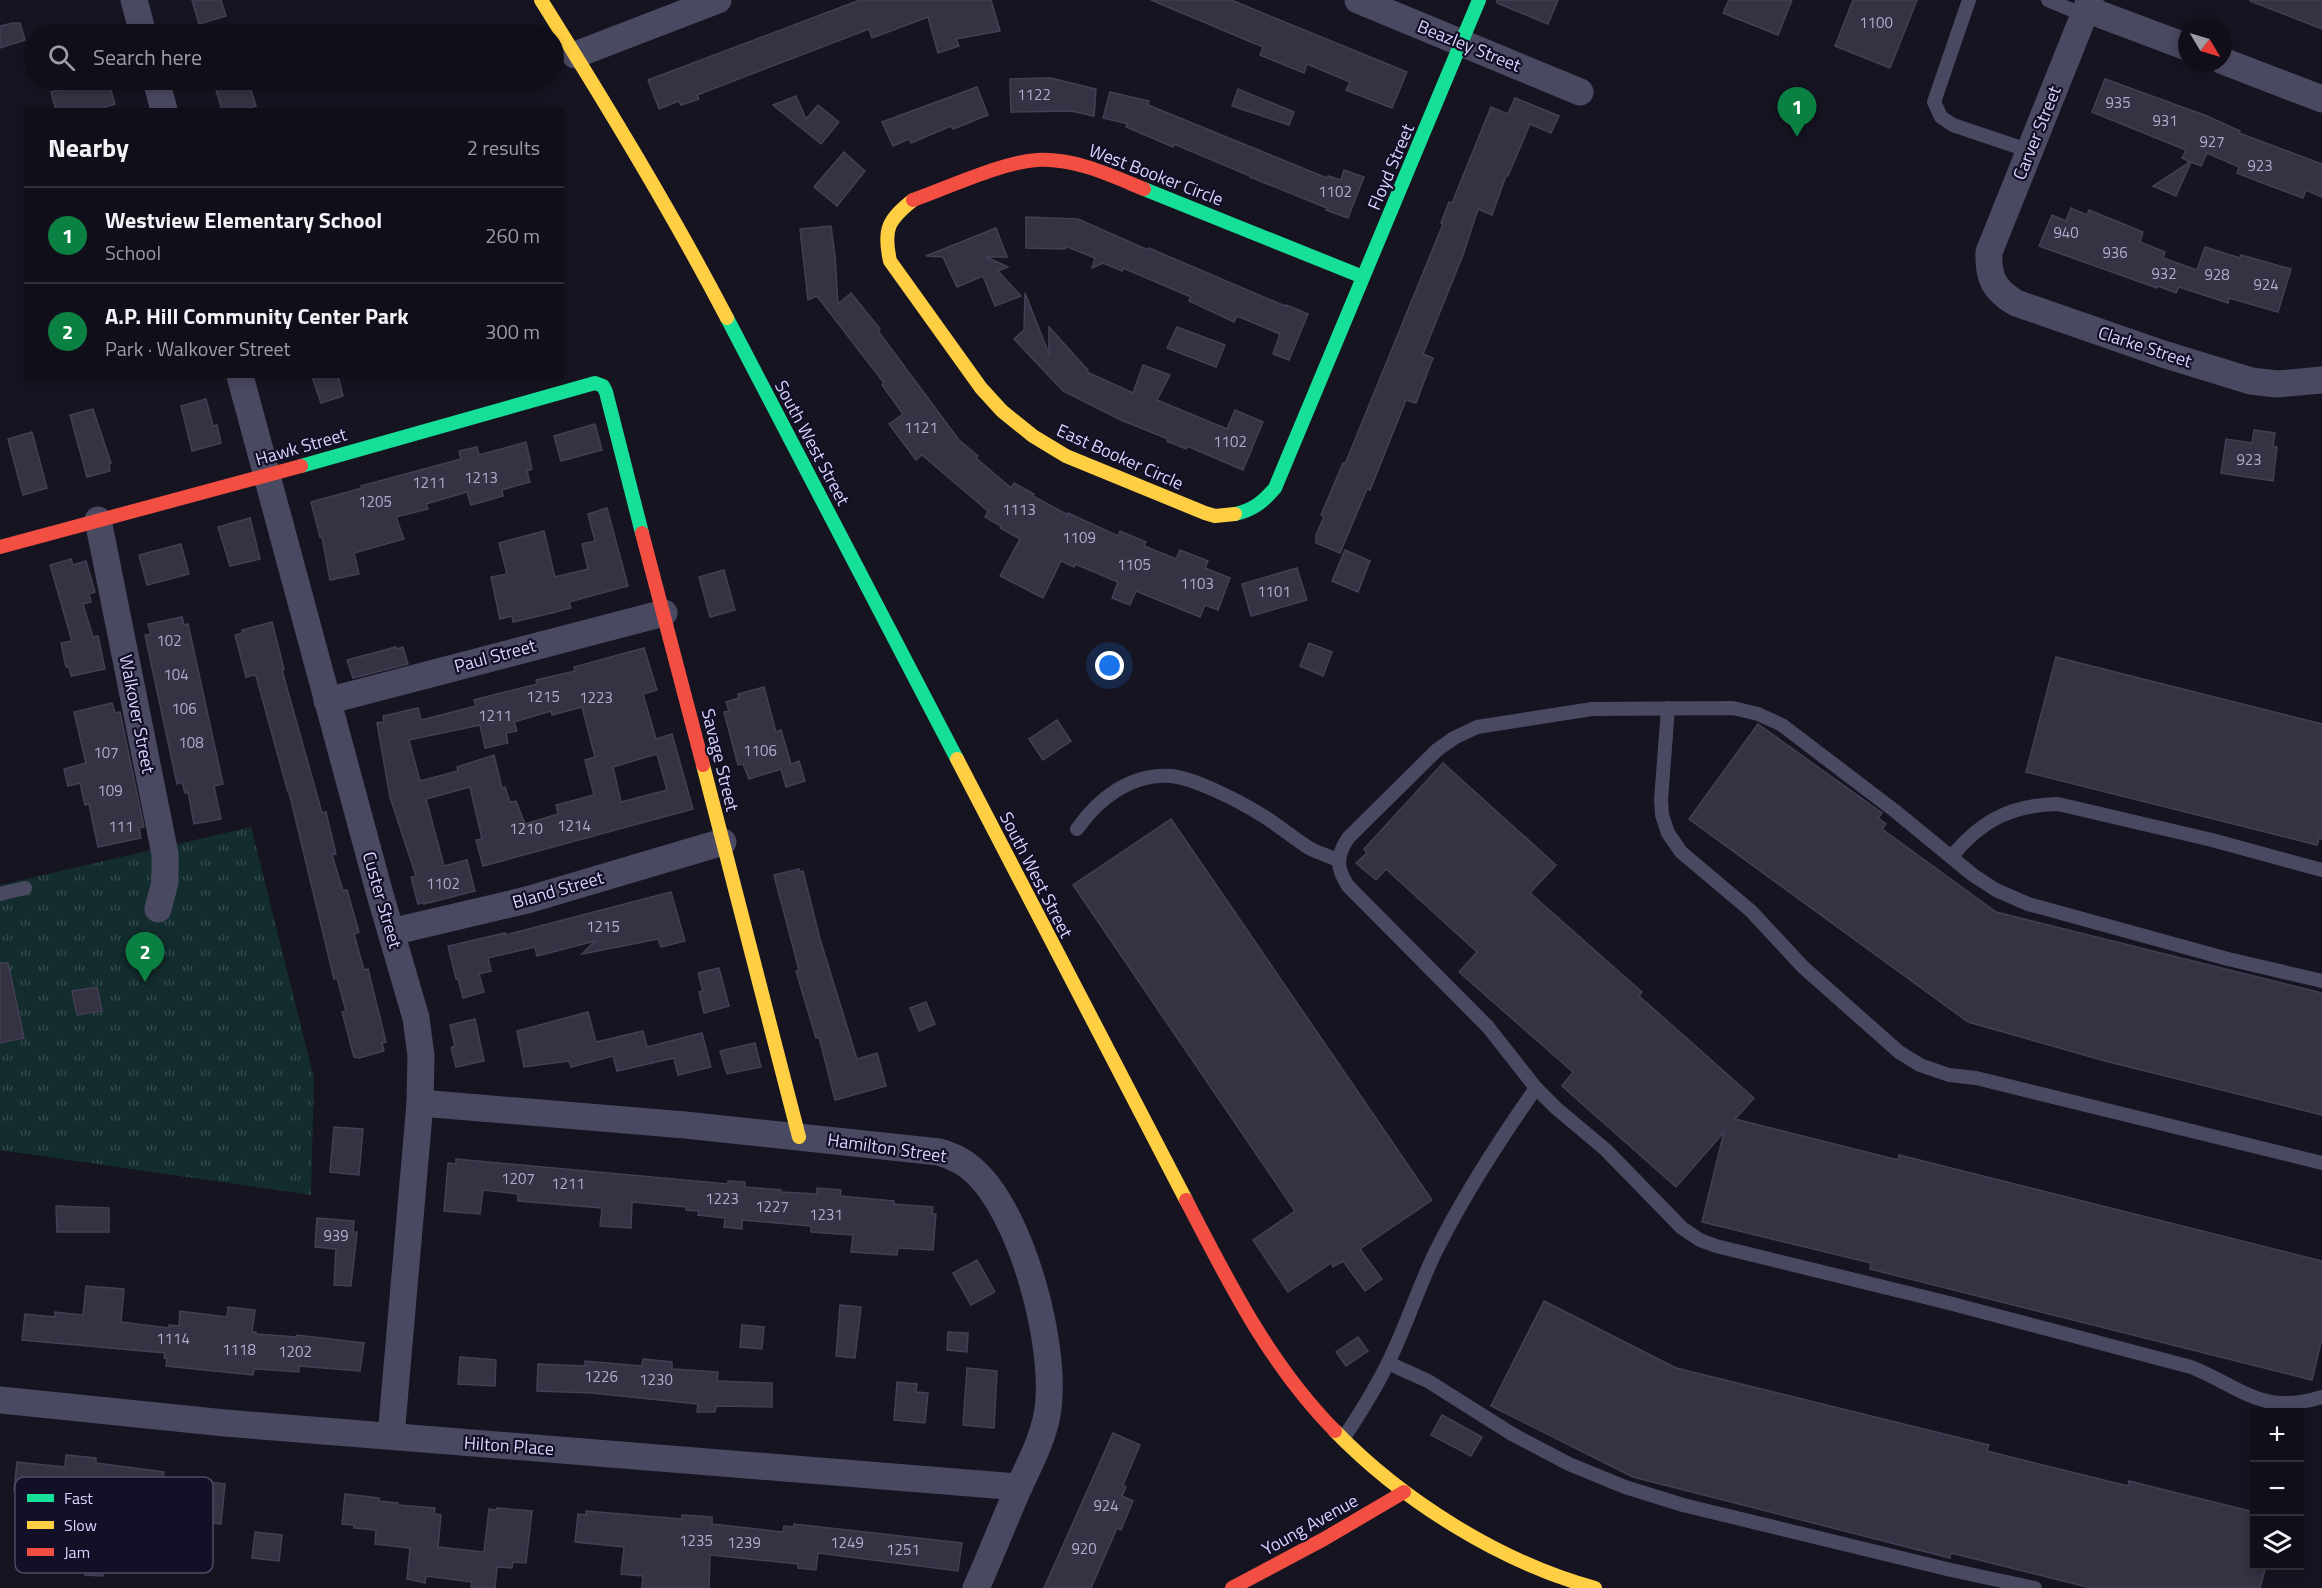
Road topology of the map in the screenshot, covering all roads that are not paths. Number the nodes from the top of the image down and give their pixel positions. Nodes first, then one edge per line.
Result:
1 (134, 0) edge
2 (542, 0) edge
3 (718, 0) edge
4 (1358, 0) edge
5 (1479, 0) edge
6 (1969, 0) edge
7 (2048, 0) edge
8 (2087, 8) edge
9 (140, 24) edge
10 (556, 24) edge
11 (564, 37) edge
12 (1461, 43) junction
13 (2178, 43) edge
14 (575, 55) junction
15 (2232, 64) edge
16 (159, 90) edge
17 (1580, 92) dead end
18 (2322, 99) edge
19 (163, 108) edge
20 (2030, 151) junction
21 (886, 243) joint
22 (1989, 268) joint
23 (1363, 277) junction
24 (1335, 347) joint
25 (241, 378) edge
26 (2322, 380) edge
27 (606, 392) joint
28 (267, 476) junction
29 (98, 520) junction
30 (0, 547) edge
31 (664, 613) junction
32 (327, 701) junction
33 (1668, 708) junction
34 (1077, 829) dead end
35 (723, 842) junction
36 (1951, 857) junction
37 (1338, 860) junction
38 (2322, 870) edge
39 (26, 888) dead end
40 (0, 894) edge
41 (158, 909) dead end
42 (391, 932) junction
43 (2322, 981) edge
44 (1536, 1088) junction
45 (420, 1103) junction
46 (799, 1137) junction
47 (2322, 1163) edge
48 (1388, 1363) junction
49 (2322, 1397) edge
50 (0, 1400) edge
51 (391, 1437) junction
52 (1343, 1439) junction
53 (1019, 1487) junction
54 (1404, 1492) junction
55 (2006, 1585) edge
56 (976, 1588) edge
57 (1232, 1588) edge
58 (1595, 1588) edge
59 (2035, 1588) edge

1 - 9 street
2 - 10 street, South West Street
3 - 14 street
4 - 12 street, Beazley Street
5 - 12 street, Floyd Street
6 - 20 lane
7 - 8 lane
8 - 13 street
8 - 20 street, Carver Street
11 - 14 street, South West Street
12 - 17 street, Beazley Street
12 - 23 street, Floyd Street
14 - 52 street, South West Street
15 - 18 street
16 - 19 street
20 - 22 street, Carver Street
21 - 23 street, West Booker Circle
21 - 24 street, East Booker Circle
22 - 26 street, Clarke Street
23 - 24 street, Floyd Street
25 - 28 street, Custer Street
27 - 28 street, Hawk Street
27 - 31 street, Savage Street
28 - 29 street, Hawk Street
28 - 32 street, Custer Street
29 - 30 street, Hawk Street
29 - 41 street, Walkover Street
31 - 32 street, Paul Street
31 - 35 street, Savage Street
32 - 42 street, Custer Street
33 - 36 lane
33 - 37 lane
33 - 47 lane
34 - 37 lane
35 - 42 street, Bland Street
35 - 46 street, Savage Street
36 - 38 lane
36 - 43 lane
37 - 44 lane
39 - 40 lane
42 - 45 street, Custer Street
44 - 48 lane
44 - 49 lane
45 - 46 street, Hamilton Street
45 - 51 street, Custer Street
46 - 53 street, Hamilton Street
48 - 52 lane
48 - 55 lane
50 - 51 street, Hilton Place
51 - 53 street, Hilton Place
52 - 54 street, South West Street
53 - 56 street, Hamilton Street
54 - 57 street, Young Avenue
54 - 58 street, South West Street
55 - 59 lane

